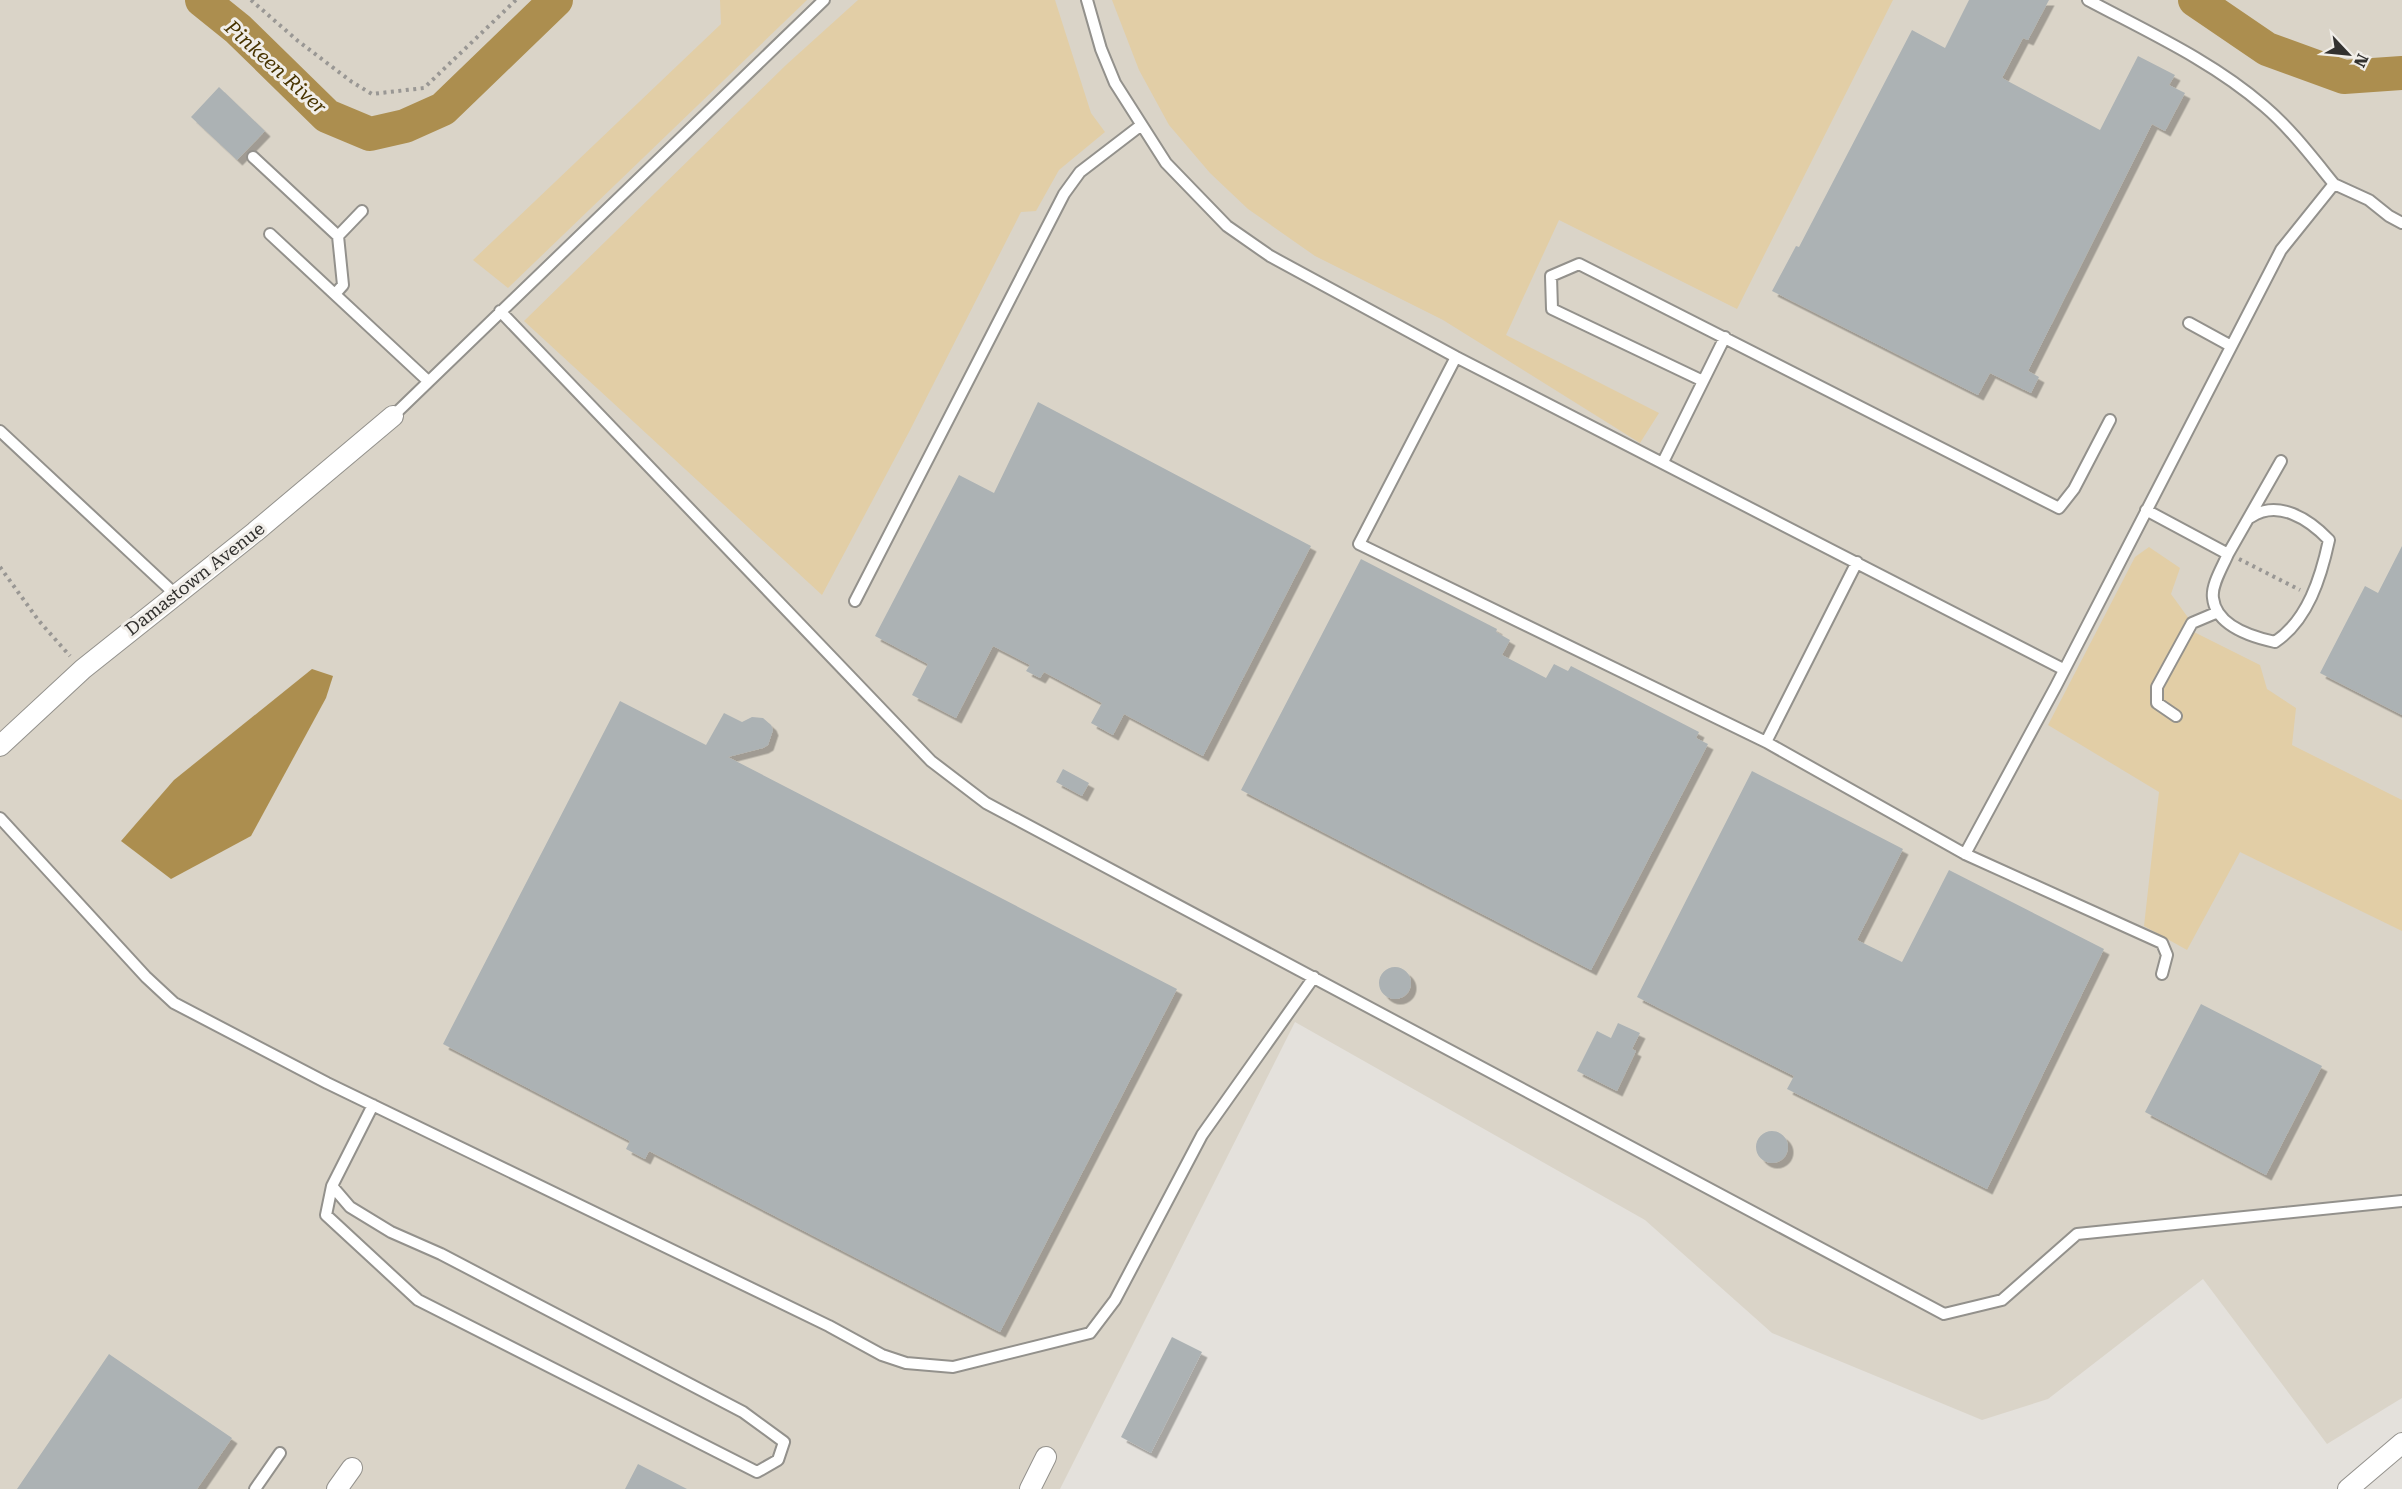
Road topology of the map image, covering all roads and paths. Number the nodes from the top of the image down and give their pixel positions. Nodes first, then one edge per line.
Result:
1 (251, 0) edge
2 (516, 0) edge
3 (824, 0) edge
4 (1087, 0) edge
5 (2088, 0) edge
6 (1140, 126) junction
7 (253, 157) dead end
8 (2334, 184) junction
9 (362, 211) dead end
10 (2402, 223) edge
11 (270, 234) dead end
12 (338, 236) junction
13 (335, 294) junction
14 (500, 311) junction
15 (2189, 323) dead end
16 (1725, 337) junction
17 (2231, 346) junction
18 (1456, 357) junction
19 (428, 381) junction
20 (1703, 381) junction
21 (393, 416) joint
22 (2110, 420) dead end
23 (0, 431) edge
24 (2281, 461) dead end
25 (1663, 462) junction
26 (2146, 510) junction
27 (2251, 517) junction
28 (2228, 554) junction
29 (1857, 562) junction
30 (0, 567) edge
31 (175, 594) junction
32 (2312, 596) junction
33 (855, 601) dead end
34 (2218, 612) junction
35 (61, 647) dead end
36 (2063, 669) junction
37 (2176, 716) dead end
38 (1766, 742) junction
39 (0, 746) edge
40 (0, 818) edge
41 (1965, 854) junction
42 (2162, 974) dead end
43 (1314, 977) junction
44 (373, 1105) junction
45 (332, 1186) junction
46 (2402, 1201) edge
47 (2402, 1443) edge
48 (280, 1453) dead end
49 (1046, 1457) dead end
50 (352, 1468) dead end
51 (255, 1489) edge
52 (337, 1489) edge
53 (1030, 1489) edge
54 (2348, 1489) edge

1 - 2 path
3 - 14 lane
4 - 6 lane
5 - 8 lane
6 - 18 lane
6 - 33 lane
7 - 12 lane
8 - 10 lane
8 - 17 lane
9 - 12 lane
11 - 13 lane
12 - 13 lane
13 - 19 lane
14 - 19 lane
14 - 43 lane
15 - 17 lane
16 - 20 lane
16 - 20 lane
16 - 22 lane
17 - 26 lane
18 - 25 lane
18 - 38 lane
19 - 21 lane
20 - 25 lane
21 - 31 street, Damastown Avenue
23 - 31 lane
24 - 27 lane
25 - 29 lane
26 - 28 lane
26 - 36 lane
27 - 28 lane
27 - 32 lane
28 - 32 path
28 - 34 lane
29 - 36 lane
29 - 38 lane
30 - 35 path
31 - 39 street, Damastown Avenue
32 - 34 lane
34 - 37 lane
36 - 41 lane
38 - 41 lane
40 - 44 lane
41 - 42 lane
43 - 44 lane
43 - 46 lane
44 - 45 lane
45 - 45 lane
47 - 54 street
48 - 51 lane
49 - 53 street
50 - 52 street

